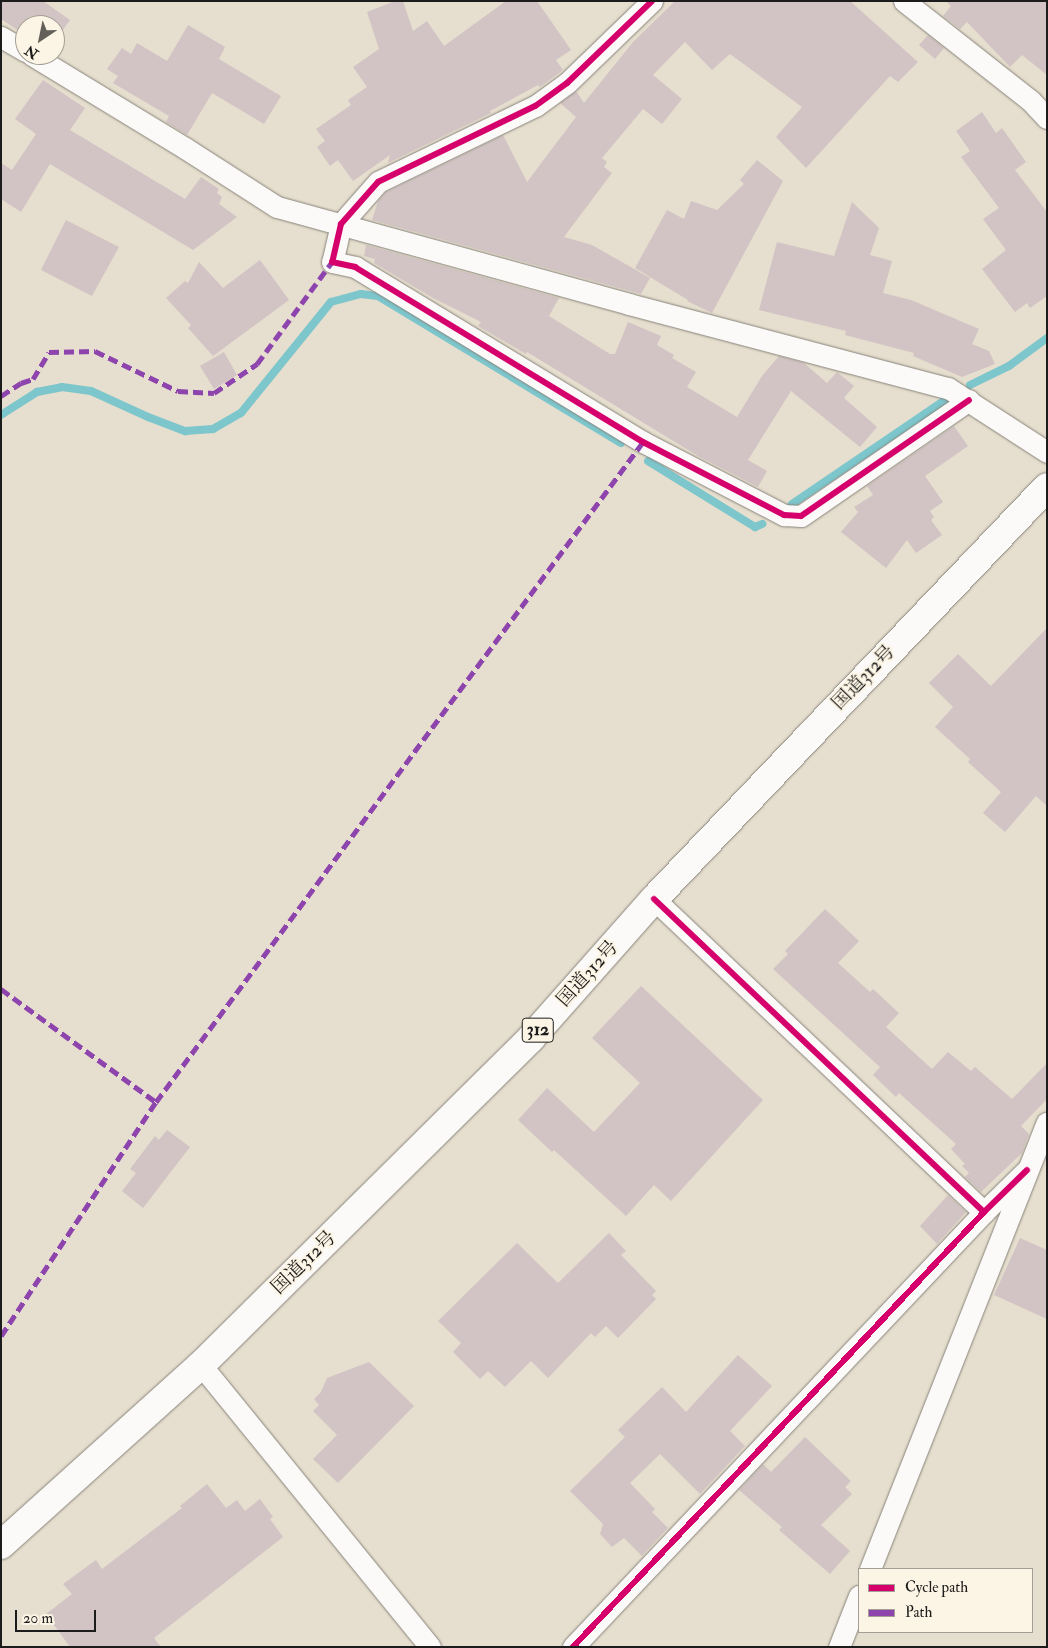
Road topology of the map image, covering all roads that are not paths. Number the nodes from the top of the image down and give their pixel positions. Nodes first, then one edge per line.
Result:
1 (652, 1) edge
2 (904, 1) edge
3 (1, 36) edge
4 (15, 45) edge
5 (48, 65) edge
6 (1047, 118) edge
7 (341, 224) junction
8 (969, 400) junction
9 (1047, 452) edge
10 (1047, 487) edge
11 (654, 899) junction
12 (1047, 1123) edge
13 (1027, 1170) junction
14 (984, 1212) junction
15 (201, 1365) junction
16 (1, 1545) edge
17 (870, 1568) edge
18 (858, 1599) edge
19 (430, 1647) edge
20 (573, 1647) edge
21 (839, 1647) edge

1 - 7 street
2 - 6 street
3 - 4 street
5 - 7 street
7 - 8 street
7 - 8 street
8 - 9 street
10 - 11 highway, 国道312号 / 312
11 - 14 street
11 - 15 highway, 国道312号 / 312
12 - 13 street
13 - 14 street
13 - 17 street
14 - 20 street
15 - 16 highway, 国道312号 / 312
15 - 19 street
18 - 21 street

